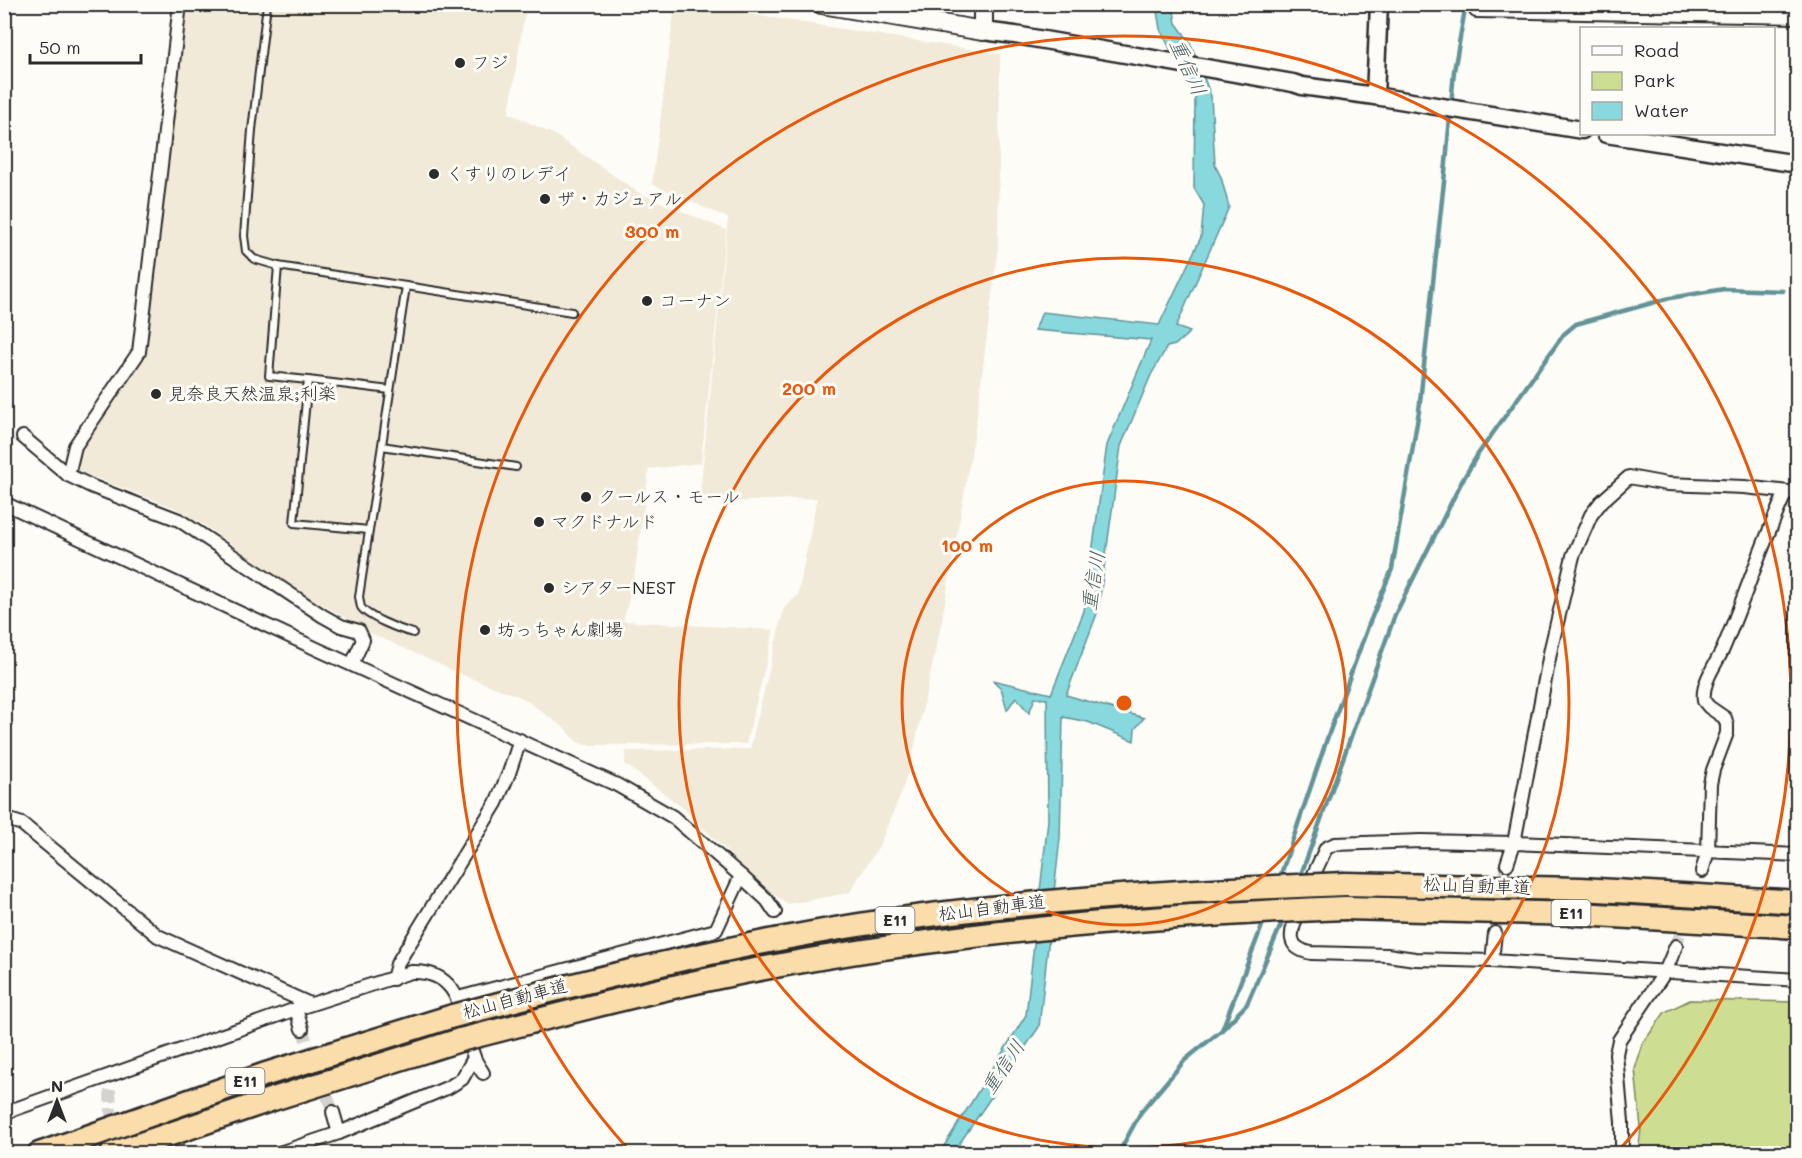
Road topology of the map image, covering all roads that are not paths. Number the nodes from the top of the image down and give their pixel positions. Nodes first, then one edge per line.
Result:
1 (180, 4) edge
2 (267, 4) edge
3 (822, 4) edge
4 (983, 4) edge
5 (1378, 4) edge
6 (1476, 11) dead end
7 (1797, 16) edge
8 (983, 31) junction
9 (1375, 96) junction
10 (1580, 129) edge
11 (1612, 135) edge
12 (1797, 164) edge
13 (278, 266) junction
14 (406, 286) junction
15 (572, 312) dead end
16 (308, 380) junction
17 (390, 390) junction
18 (23, 437) dead end
19 (382, 447) junction
20 (516, 467) dead end
21 (68, 475) junction
22 (1792, 493) edge
23 (4, 503) edge
24 (369, 530) junction
25 (413, 633) dead end
26 (352, 664) junction
27 (520, 740) junction
28 (4, 818) edge
29 (1514, 843) junction
30 (1708, 850) junction
31 (1797, 855) edge
32 (1507, 864) tunnel mouth
33 (1702, 871) tunnel mouth
34 (741, 876) junction
35 (1797, 902) edge
36 (775, 912) dead end
37 (1797, 927) edge
38 (1495, 933) tunnel mouth
39 (1676, 946) tunnel mouth
40 (1492, 961) junction
41 (1665, 972) junction
42 (393, 979) junction
43 (1797, 980) edge
44 (310, 1004) junction
45 (455, 1007) junction
46 (296, 1009) junction
47 (302, 1029) tunnel mouth
48 (474, 1058) junction
49 (483, 1074) dead end
50 (113, 1076) junction
51 (110, 1090) tunnel mouth
52 (4, 1103) edge
53 (21, 1108) junction
54 (333, 1112) tunnel mouth
55 (4, 1113) edge
56 (339, 1133) junction
57 (39, 1154) edge
58 (112, 1154) edge
59 (276, 1154) edge
60 (1622, 1154) edge

1 - 21 street
2 - 13 lane
3 - 8 main road
4 - 8 main road
5 - 9 street
6 - 7 street
8 - 9 street
9 - 10 street
11 - 12 street
13 - 14 lane
13 - 16 lane
14 - 15 lane
14 - 17 lane
16 - 17 lane
16 - 24 lane
17 - 19 lane
18 - 21 street
19 - 20 lane
19 - 24 lane
21 - 26 street
22 - 29 street
22 - 30 street
23 - 26 street
24 - 25 lane
26 - 27 street
27 - 34 street
27 - 42 street
28 - 44 street
29 - 30 street
29 - 32 street
29 - 40 street
30 - 31 street
30 - 33 street
34 - 36 street
34 - 45 street
35 - 45 highway, 松山自動車道 / E11, bridge
37 - 58 highway, 松山自動車道 / E11, bridge
38 - 40 street
39 - 41 street
40 - 41 street
41 - 43 street
41 - 60 street
42 - 44 street
42 - 45 street
44 - 46 street
45 - 48 street
45 - 57 highway, 松山自動車道 / E11
46 - 47 street
46 - 50 street
48 - 49 street
48 - 56 street
50 - 51 street
50 - 53 street
52 - 53 street
53 - 55 street
54 - 56 street
56 - 59 street

